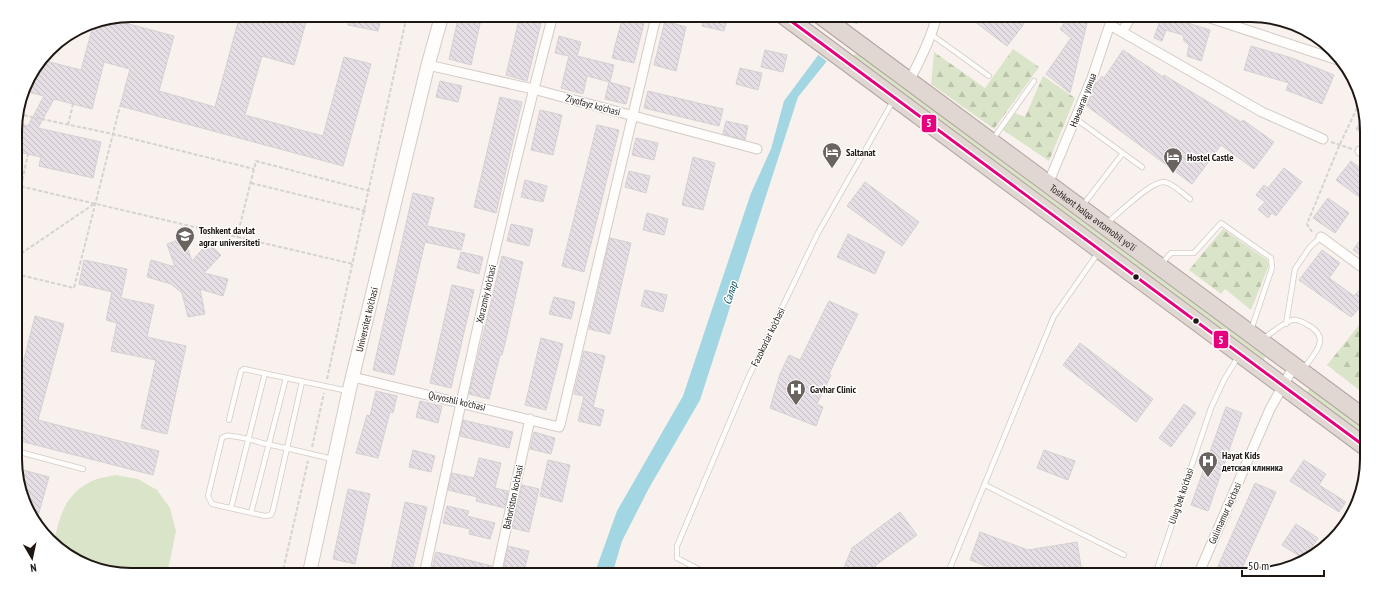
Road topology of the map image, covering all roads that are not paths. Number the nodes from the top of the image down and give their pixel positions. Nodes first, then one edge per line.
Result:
1 (433, 22) edge
2 (440, 22) edge
3 (551, 22) edge
4 (655, 22) edge
5 (793, 22) edge
6 (830, 22) edge
7 (935, 22) edge
8 (1111, 22) edge
9 (1128, 22) edge
10 (1222, 22) edge
11 (1110, 25) junction
12 (1122, 32) junction
13 (932, 35) junction
14 (1331, 58) edge
15 (428, 65) junction
16 (989, 76) dead end
17 (909, 81) junction
18 (1034, 81) dead end
19 (533, 89) junction
20 (895, 98) junction
21 (633, 116) junction
22 (1076, 119) junction
23 (1324, 139) road end
24 (991, 142) junction
25 (757, 149) dead end
26 (1123, 153) junction
27 (1142, 166) dead end
28 (1048, 184) junction
29 (1190, 199) dead end
30 (1081, 208) junction
31 (1104, 225) junction
32 (1321, 237) joint
33 (1100, 250) junction
34 (1160, 266) junction
35 (1360, 266) edge
36 (1286, 324) junction
37 (1255, 337) junction
38 (1240, 354) junction
39 (1298, 369) junction
40 (265, 373) junction
41 (353, 377) junction
42 (286, 378) junction
43 (302, 382) junction
44 (1282, 385) junction
45 (349, 391) junction
46 (461, 402) junction
47 (1360, 415) edge
48 (530, 418) junction
49 (229, 420) dead end
50 (248, 440) junction
51 (1360, 443) edge
52 (268, 444) junction
53 (287, 448) junction
54 (22, 453) edge
55 (334, 459) junction
56 (83, 469) dead end
57 (985, 485) junction
58 (231, 508) junction
59 (251, 513) junction
60 (1124, 555) dead end
61 (311, 568) edge
62 (425, 568) edge
63 (498, 568) edge
64 (696, 568) edge
65 (950, 568) edge
66 (1157, 568) edge
67 (1201, 568) edge

1 - 15 main road, Universitet ko'chasi
2 - 15 main road, Universitet ko'chasi
3 - 19 street, Xorazmiy ko'chasi
4 - 21 street
5 - 20 highway
6 - 17 highway, Toshkent halqa avtomobil yo'li
7 - 13 street
8 - 11 street, Наманган улица
9 - 12 street
10 - 14 street
11 - 12 street
11 - 22 street, Наманган улица
12 - 23 street
13 - 16 lane
13 - 17 street
15 - 19 street, Ziyofayz ko'chasi
15 - 41 main road, Universitet ko'chasi
17 - 24 highway, Toshkent halqa avtomobil yo'li
18 - 24 lane
19 - 21 street, Ziyofayz ko'chasi
19 - 46 street, Xorazmiy ko'chasi
20 - 33 highway
20 - 64 lane, Fazokorlar ko'chasi
21 - 25 street, Ziyofayz ko'chasi
21 - 48 street, Quyoshli ko'chasi
22 - 26 lane
22 - 28 street, Наманган улица
24 - 28 highway, Toshkent halqa avtomobil yo'li
26 - 27 lane
26 - 30 lane
28 - 30 highway, Toshkent halqa avtomobil yo'li
29 - 31 lane
30 - 31 highway, Toshkent halqa avtomobil yo'li
31 - 34 highway, Toshkent halqa avtomobil yo'li
32 - 35 street
32 - 36 lane
33 - 38 highway
33 - 57 lane
34 - 37 highway, Toshkent halqa avtomobil yo'li
34 - 37 lane
36 - 37 lane
36 - 39 lane
37 - 39 highway, Toshkent halqa avtomobil yo'li
38 - 44 highway
38 - 66 lane, Ulug'bek ko'chasi
39 - 44 street, Gulimamur ko'chasi
39 - 47 highway, Toshkent halqa avtomobil yo'li
40 - 42 lane
40 - 49 lane
40 - 50 lane
41 - 45 main road, Universitet ko'chasi
41 - 46 street, Quyoshli ko'chasi
42 - 43 lane
42 - 52 lane
43 - 45 lane
43 - 53 lane
44 - 51 highway
44 - 67 street, Gulimamur ko'chasi
45 - 55 main road, Universitet ko'chasi
46 - 48 street, Quyoshli ko'chasi
46 - 62 street, Xorazmiy ko'chasi
48 - 63 street, Bahoriston ko'chasi
50 - 52 lane
50 - 58 lane
50 - 58 lane
52 - 53 lane
52 - 59 lane
53 - 55 lane
53 - 59 lane
54 - 56 lane
55 - 61 main road, Universitet ko'chasi
57 - 60 lane
57 - 65 lane
58 - 59 lane

